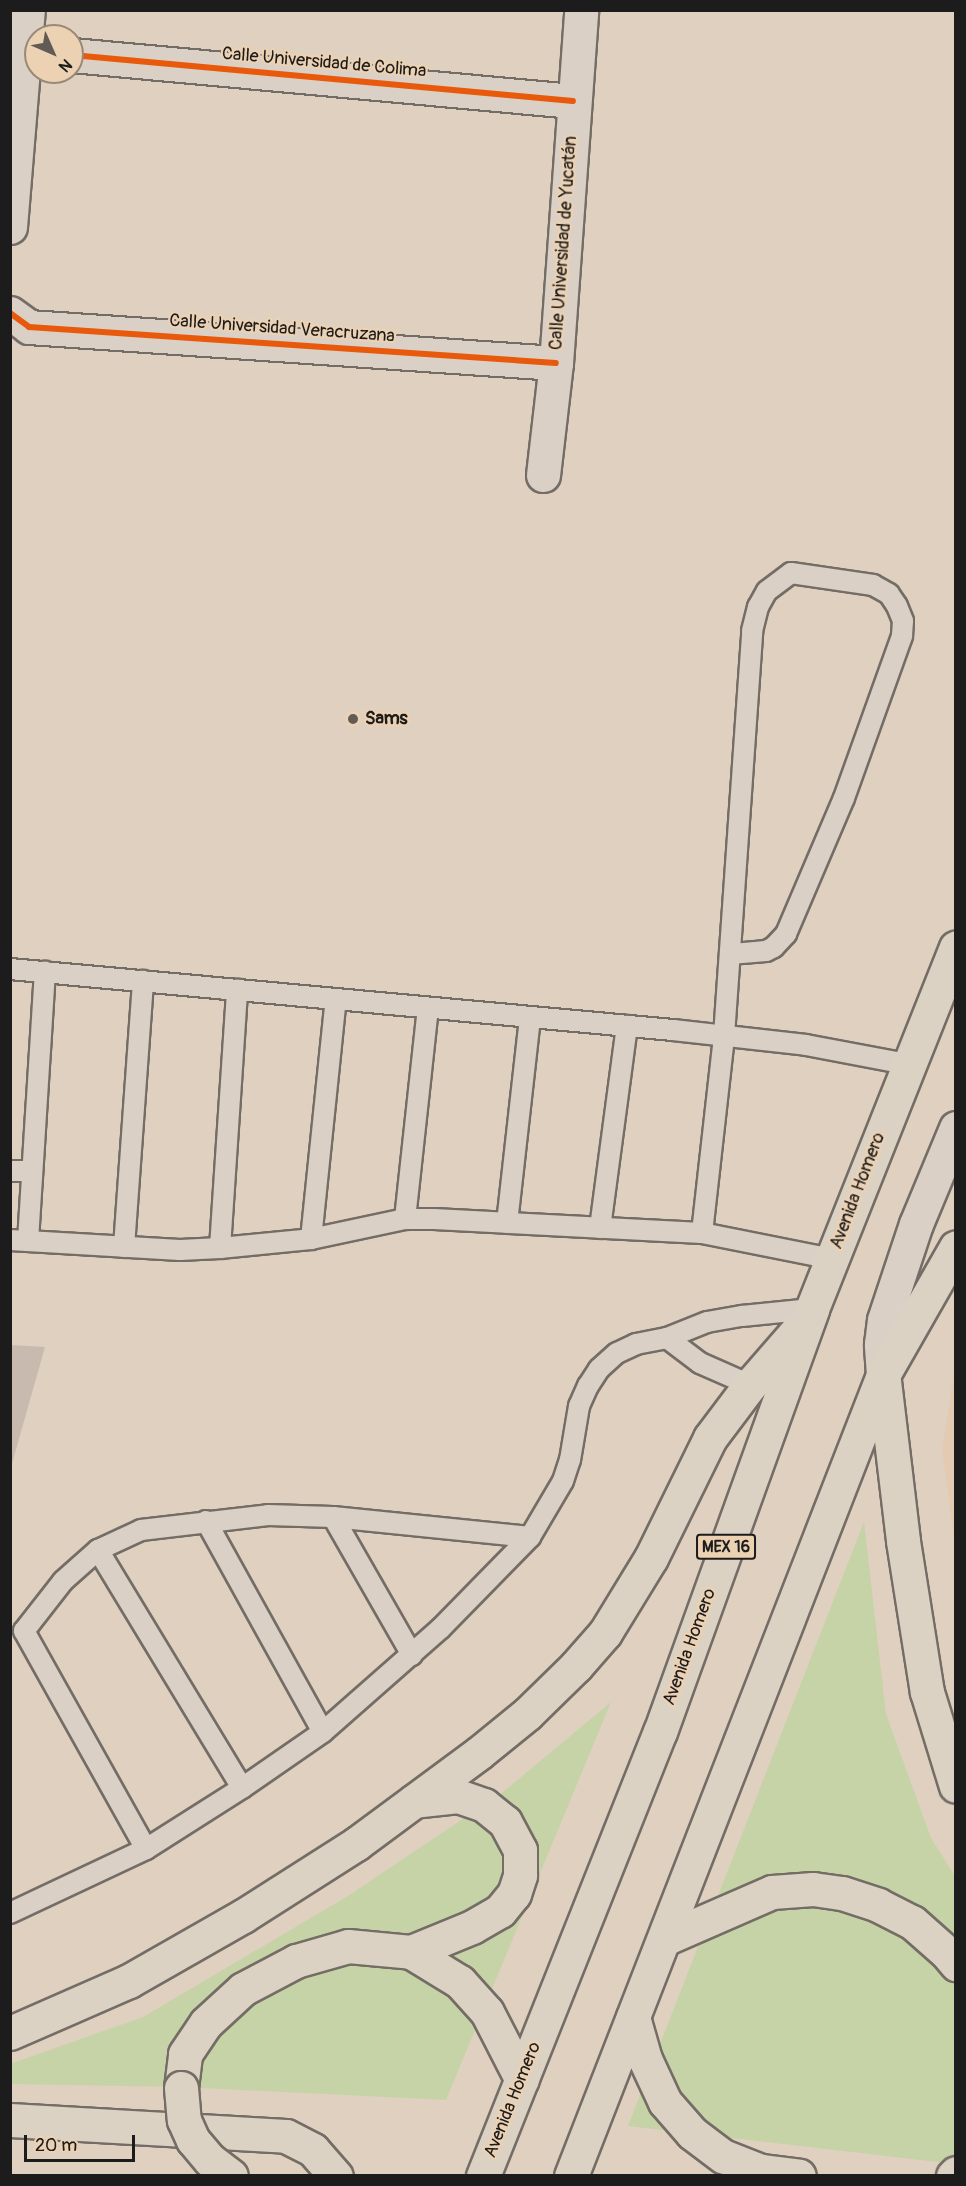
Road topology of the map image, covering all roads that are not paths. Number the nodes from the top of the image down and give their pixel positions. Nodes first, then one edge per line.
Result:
1 (581, 10) edge
2 (84, 56) edge
3 (27, 84) edge
4 (573, 101) junction
5 (10, 227) edge
6 (10, 313) edge
7 (556, 363) junction
8 (543, 475) dead end
9 (956, 948) edge
10 (730, 954) junction
11 (10, 969) edge
12 (45, 972) junction
13 (143, 981) junction
14 (237, 990) junction
15 (336, 999) junction
16 (428, 1008) junction
17 (530, 1017) junction
18 (627, 1026) junction
19 (724, 1036) junction
20 (907, 1064) junction
21 (956, 1128) edge
22 (10, 1171) edge
23 (32, 1171) junction
24 (405, 1219) junction
25 (507, 1223) junction
26 (600, 1228) junction
27 (702, 1233) junction
28 (311, 1239) junction
29 (19, 1241) edge
30 (124, 1247) junction
31 (956, 1247) edge
32 (220, 1248) junction
33 (832, 1259) junction
34 (810, 1314) junction
35 (667, 1338) junction
36 (884, 1375) junction
37 (750, 1385) junction
38 (333, 1517) junction
39 (206, 1521) junction
40 (530, 1537) junction
41 (98, 1550) junction
42 (17, 1636) edge
43 (412, 1655) junction
44 (323, 1732) junction
45 (956, 1786) edge
46 (242, 1788) junction
47 (413, 1801) junction
48 (146, 1849) junction
49 (13, 1906) edge
50 (664, 1939) junction
51 (411, 1952) junction
52 (956, 1964) edge
53 (633, 2017) junction
54 (10, 2033) edge
55 (522, 2080) junction
56 (10, 2121) edge
57 (756, 2173) edge
58 (231, 2175) edge
59 (336, 2175) edge
60 (483, 2175) edge
61 (571, 2175) edge
62 (799, 2175) edge

1 - 4 street, Calle Universidad de Yucatán
2 - 4 street, Calle Universidad de Colima
3 - 5 street
4 - 7 street, Calle Universidad de Yucatán
6 - 7 street, Calle Universidad Veracruzana
7 - 8 street, Calle Universidad de Yucatán
9 - 20 main road, Avenida Homero / MEX 16
10 - 10 lane
10 - 19 lane
11 - 12 lane
12 - 13 lane
12 - 23 lane
13 - 14 lane
13 - 30 lane
14 - 15 lane
14 - 32 lane
15 - 16 lane
15 - 28 lane
16 - 17 lane
16 - 24 lane
17 - 18 lane
17 - 25 lane
18 - 19 lane
18 - 26 lane
19 - 20 lane
19 - 27 lane
20 - 33 main road, Avenida Homero / MEX 16
21 - 36 street
22 - 23 lane
23 - 29 lane
24 - 25 lane
24 - 28 lane
25 - 26 lane
26 - 27 lane
27 - 33 lane
28 - 32 lane
29 - 30 lane
30 - 32 lane
31 - 36 main road
33 - 34 main road, Avenida Homero / MEX 16
34 - 35 lane
34 - 37 main road
34 - 55 main road, Avenida Homero / MEX 16
35 - 37 lane
35 - 40 lane
36 - 45 main road
36 - 50 main road
37 - 47 main road
38 - 39 lane
38 - 40 lane
38 - 43 lane
39 - 41 lane
39 - 44 lane
40 - 43 lane
41 - 42 lane
41 - 46 lane
42 - 48 lane
43 - 44 lane
44 - 46 lane
46 - 48 lane
47 - 51 main road
47 - 54 main road
48 - 49 lane
50 - 52 main road
50 - 53 main road
51 - 55 main road
51 - 58 main road, bridge
53 - 57 main road
53 - 61 main road
55 - 60 main road, Avenida Homero / MEX 16
56 - 59 main road
57 - 62 main road

